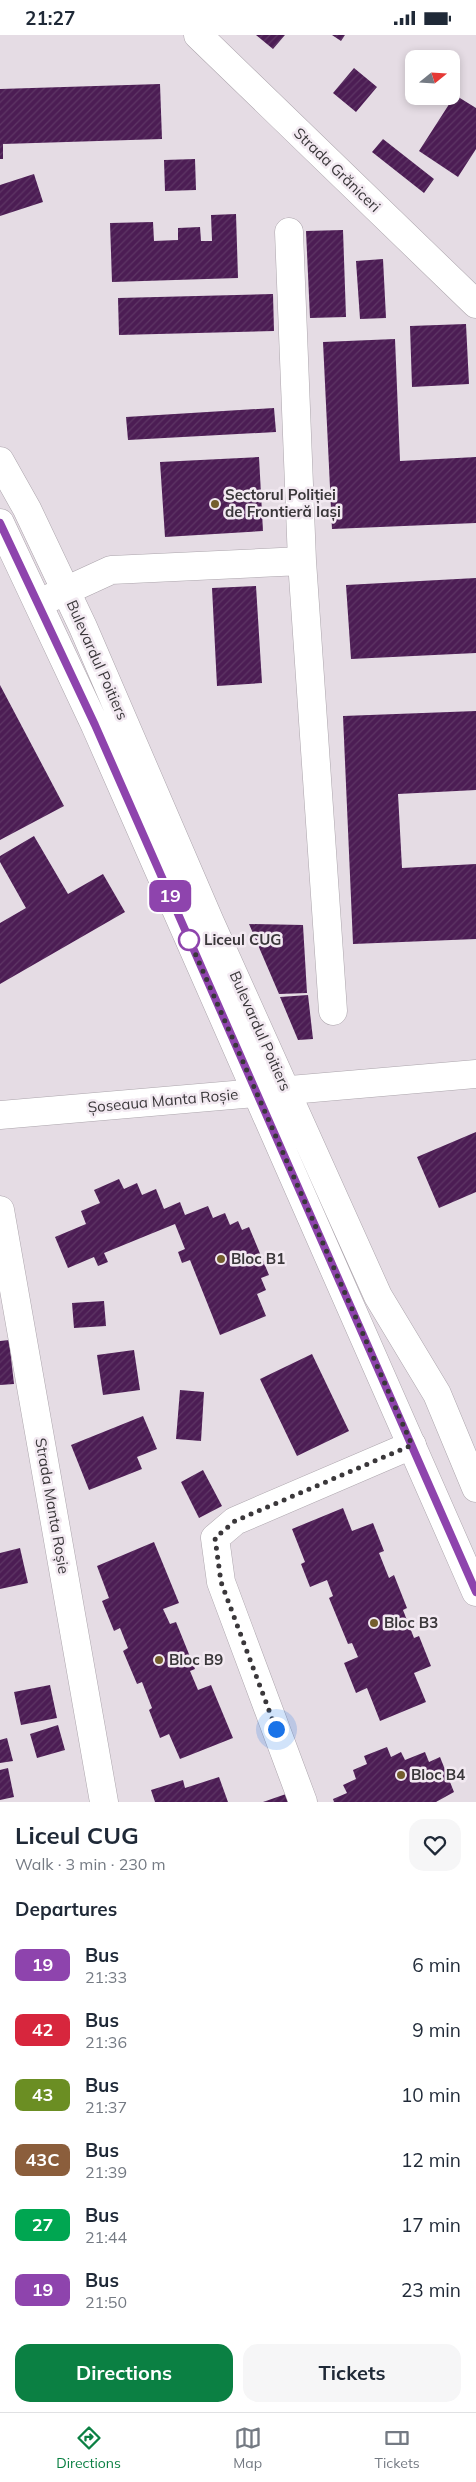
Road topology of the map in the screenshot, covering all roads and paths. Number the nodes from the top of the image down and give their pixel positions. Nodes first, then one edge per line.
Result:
1 (198, 35) edge
2 (289, 232) dead end
3 (476, 305) edge
4 (0, 461) edge
5 (0, 523) edge
6 (302, 561) junction
7 (66, 591) junction
8 (39, 603) junction
9 (333, 1011) dead end
10 (476, 1074) edge
11 (286, 1089) junction
12 (256, 1092) junction
13 (0, 1115) edge
14 (0, 1210) edge
15 (412, 1445) junction
16 (476, 1488) edge
17 (476, 1591) edge
18 (104, 1802) edge
19 (303, 1802) edge

1 - 3 main road, Strada Grăniceri
2 - 6 main road
4 - 7 main road, Bulevardul Poitiers
5 - 8 main road, Bulevardul Poitiers
6 - 7 main road
6 - 9 main road
7 - 8 main road
7 - 11 main road, Bulevardul Poitiers
8 - 12 main road, Bulevardul Poitiers
10 - 11 main road, Șoseaua Manta Roșie
11 - 12 main road, Șoseaua Manta Roșie
11 - 16 main road, Bulevardul Poitiers
12 - 13 main road, Șoseaua Manta Roșie
12 - 15 main road, Bulevardul Poitiers
14 - 18 main road, Strada Manta Roșie
15 - 17 main road, Bulevardul Poitiers
15 - 19 main road

